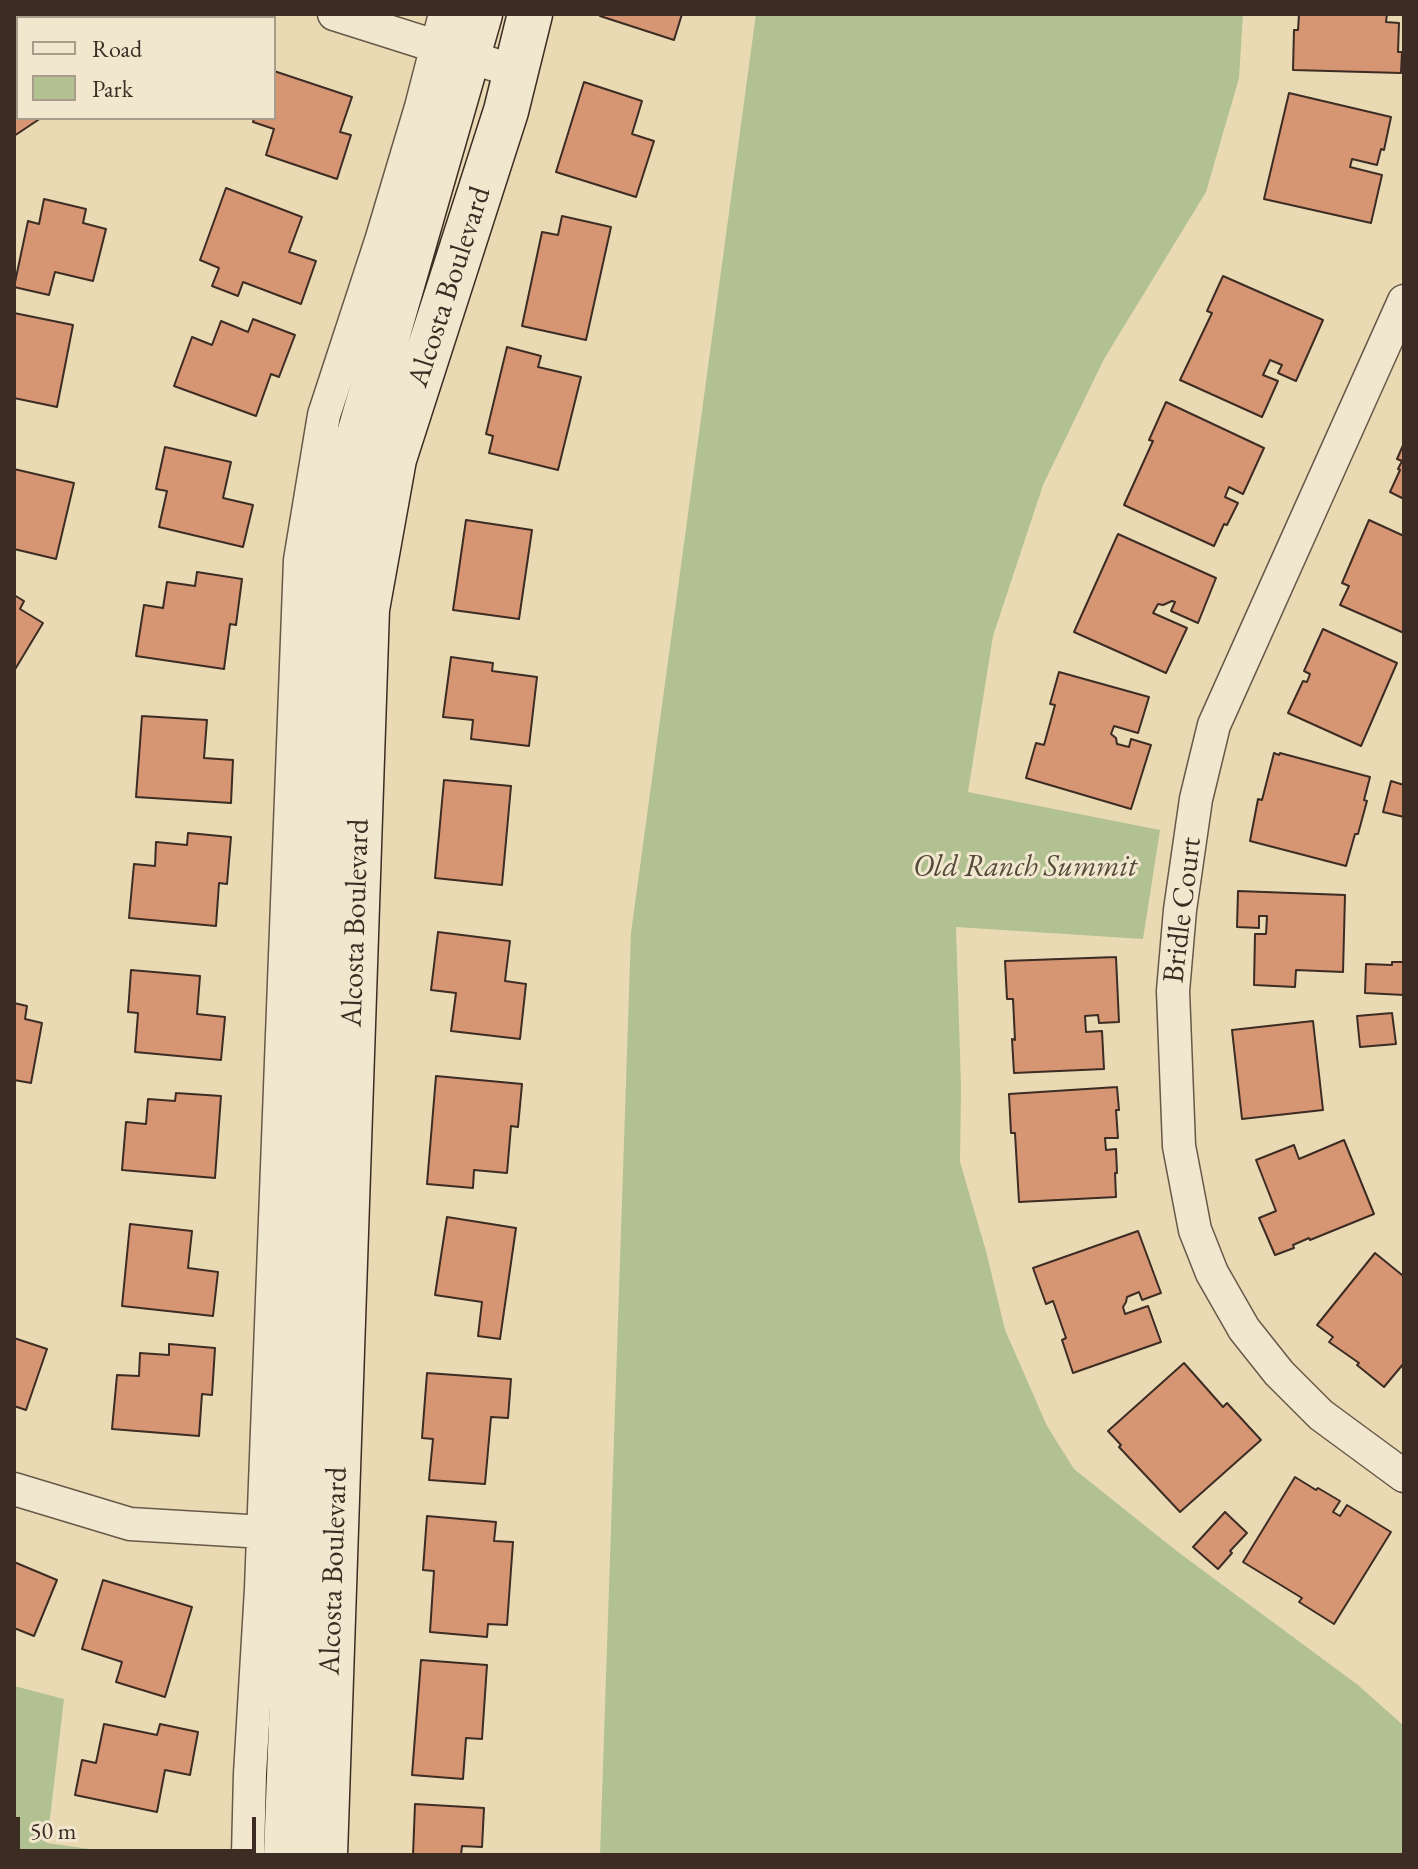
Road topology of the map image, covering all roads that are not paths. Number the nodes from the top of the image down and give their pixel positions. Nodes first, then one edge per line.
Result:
1 (334, 14) edge
2 (445, 14) edge
3 (480, 14) edge
4 (530, 14) edge
5 (452, 52) junction
6 (517, 72) junction
7 (1404, 301) edge
8 (1404, 1476) edge
9 (14, 1489) edge
10 (299, 1534) junction
11 (248, 1855) edge
12 (286, 1855) edge
13 (325, 1855) edge

1 - 5 street
2 - 5 street, Alcosta Boulevard
3 - 5 main road, Alcosta Boulevard
4 - 6 main road, Alcosta Boulevard
5 - 6 street
5 - 10 main road, Alcosta Boulevard
6 - 10 main road, Alcosta Boulevard
7 - 8 street, Bridle Court
9 - 10 street
10 - 11 street, Alcosta Boulevard
10 - 12 main road, Alcosta Boulevard
10 - 13 main road, Alcosta Boulevard

